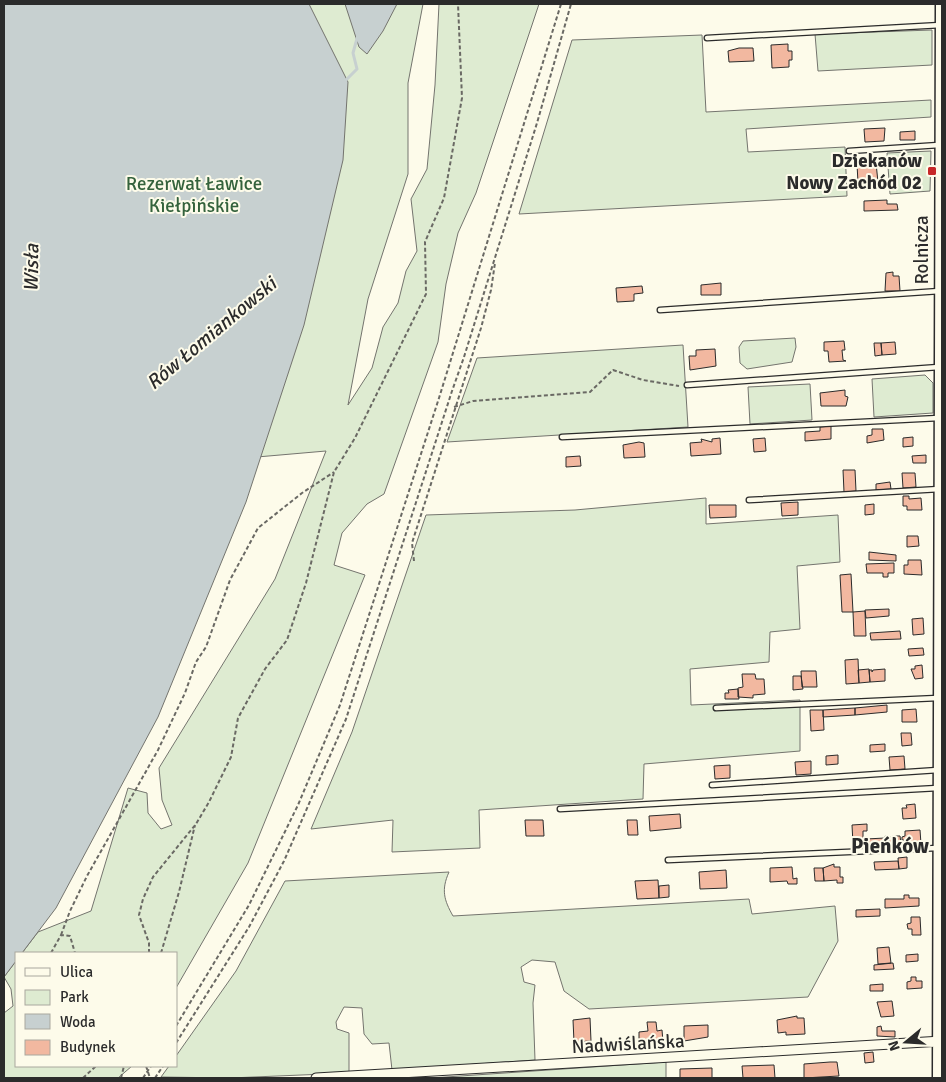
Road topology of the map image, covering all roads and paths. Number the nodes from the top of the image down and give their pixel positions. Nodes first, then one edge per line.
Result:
1 (458, 4) edge
2 (561, 4) edge
3 (571, 4) edge
4 (942, 4) edge
5 (942, 25) edge
6 (707, 38) dead end
7 (941, 112) edge
8 (940, 145) junction
9 (849, 151) dead end
10 (496, 256) junction
11 (940, 291) junction
12 (660, 310) dead end
13 (940, 367) junction
14 (687, 385) joint
15 (454, 407) junction
16 (940, 418) junction
17 (562, 437) dead end
18 (941, 437) edge
19 (334, 472) junction
20 (941, 489) edge
21 (749, 500) dead end
22 (941, 560) edge
23 (414, 561) dead end
24 (941, 698) edge
25 (716, 708) dead end
26 (939, 770) junction
27 (712, 785) dead end
28 (939, 788) junction
29 (560, 810) dead end
30 (196, 824) junction
31 (939, 848) junction
32 (668, 860) dead end
33 (941, 908) edge
34 (61, 935) junction
35 (52, 952) edge
36 (75, 952) edge
37 (149, 952) edge
38 (161, 952) edge
39 (178, 1023) edge
40 (178, 1040) edge
41 (941, 1041) edge
42 (95, 1067) edge
43 (146, 1067) edge
44 (150, 1067) edge
45 (162, 1067) edge
46 (147, 1072) junction
47 (83, 1078) edge
48 (143, 1078) edge
49 (150, 1078) edge
50 (155, 1078) edge
51 (316, 1078) edge
52 (939, 1078) edge

1 - 19 path
2 - 39 path
3 - 10 path
4 - 5 street, Rolnicza
5 - 6 lane
5 - 7 street, Rolnicza
7 - 8 street, Rolnicza
8 - 9 lane
8 - 11 street, Rolnicza
10 - 15 path
10 - 40 path
11 - 12 lane
11 - 13 street, Rolnicza
13 - 14 lane
13 - 16 street, Rolnicza
14 - 15 path
15 - 23 path
16 - 17 lane
16 - 18 street, Rolnicza
18 - 20 street, Rolnicza
19 - 30 path
19 - 34 path
20 - 21 lane
20 - 22 street, Rolnicza
22 - 24 street, Rolnicza
24 - 25 lane
24 - 26 street, Rolnicza
26 - 27 lane
26 - 28 street, Rolnicza
28 - 29 lane
28 - 31 street, Rolnicza
30 - 37 path
30 - 38 path
31 - 32 lane
31 - 33 street, Rolnicza
33 - 41 street, Rolnicza
34 - 35 path
34 - 36 path
41 - 51 street, Nadwiślańska
41 - 52 street, Rolnicza
42 - 47 path
43 - 46 path
44 - 46 path
45 - 50 path
46 - 48 path
46 - 49 path

